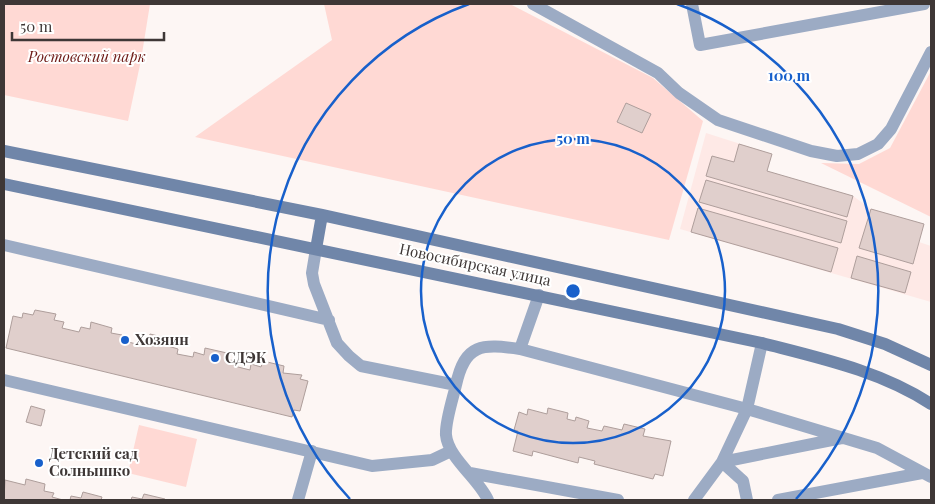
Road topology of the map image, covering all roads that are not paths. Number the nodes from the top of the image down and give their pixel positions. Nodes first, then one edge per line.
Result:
1 (533, 4) edge
2 (692, 4) edge
3 (924, 4) edge
4 (931, 52) edge
5 (4, 151) edge
6 (4, 184) edge
7 (322, 215) junction
8 (4, 245) edge
9 (316, 249) junction
10 (540, 295) junction
11 (329, 320) junction
12 (762, 343) junction
13 (520, 349) junction
14 (931, 365) edge
15 (4, 380) edge
16 (456, 385) junction
17 (931, 404) edge
18 (747, 409) junction
19 (843, 438) junction
20 (312, 451) junction
21 (451, 451) junction
22 (722, 462) junction
23 (470, 473) junction
24 (926, 475) edge
25 (298, 500) edge
26 (488, 500) edge
27 (618, 500) edge
28 (694, 500) edge
29 (747, 500) edge
30 (778, 500) edge

1 - 4 lane
2 - 3 lane
5 - 7 main road, Новосибирская улица
6 - 9 main road, Новосибирская улица
7 - 9 main road
7 - 14 main road, Новосибирская улица
8 - 11 lane
9 - 10 main road, Новосибирская улица
9 - 11 lane
10 - 12 main road, Новосибирская улица
10 - 13 lane
11 - 16 lane
12 - 17 main road, Новосибирская улица
12 - 18 lane
13 - 16 lane
13 - 18 lane
15 - 20 lane
16 - 21 lane
18 - 19 lane
18 - 22 lane
19 - 22 lane
19 - 24 lane
20 - 21 lane
20 - 25 lane
21 - 23 lane
22 - 28 lane
22 - 29 lane
23 - 26 lane
23 - 27 lane
24 - 30 lane

